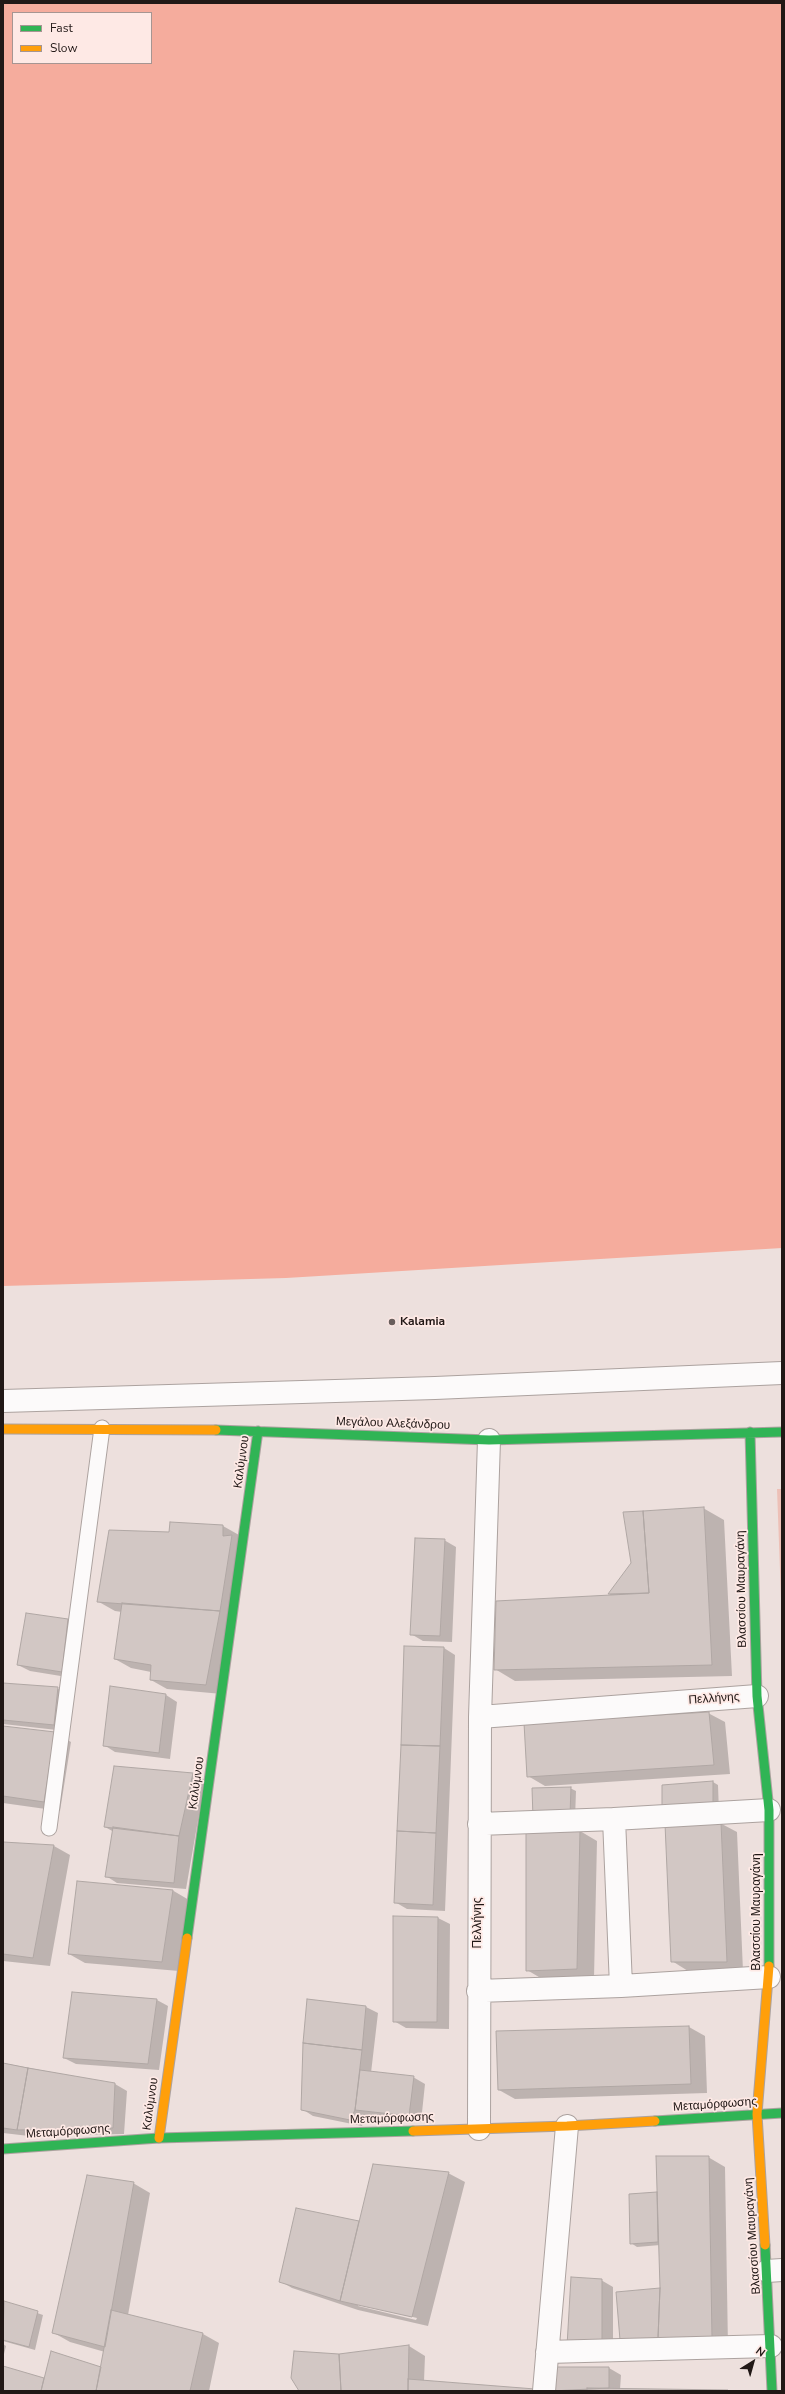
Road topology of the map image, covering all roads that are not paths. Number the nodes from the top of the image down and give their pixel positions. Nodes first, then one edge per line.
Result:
1 (782, 1373) edge
2 (3, 1401) edge
3 (102, 1428) junction
4 (3, 1429) edge
5 (258, 1431) junction
6 (750, 1432) junction
7 (782, 1432) edge
8 (489, 1440) junction
9 (757, 1696) junction
10 (480, 1717) junction
11 (769, 1810) junction
12 (614, 1819) junction
13 (479, 1824) junction
14 (49, 1828) dead end
15 (768, 1977) junction
16 (621, 1986) junction
17 (478, 1991) junction
18 (782, 2113) edge
19 (757, 2114) junction
20 (567, 2126) junction
21 (479, 2129) junction
22 (159, 2138) junction
23 (3, 2149) edge
24 (775, 2271) edge
25 (547, 2352) junction
26 (775, 2360) edge
27 (544, 2391) edge
28 (772, 2391) edge

1 - 2 street
3 - 4 street, Μεγάλου Αλεξάνδρου
3 - 5 street, Μεγάλου Αλεξάνδρου
3 - 14 lane
5 - 8 street, Μεγάλου Αλεξάνδρου
5 - 22 street, Καλύμνου
6 - 7 street, Μεγάλου Αλεξάνδρου
6 - 8 street, Μεγάλου Αλεξάνδρου
6 - 9 street, Βλασσίου Μαυραγάνη
8 - 10 street, Πελλήνης
9 - 10 street, Πελλήνης
9 - 11 street, Βλασσίου Μαυραγάνη
10 - 13 street, Πελλήνης
11 - 12 street
11 - 15 street, Βλασσίου Μαυραγάνη
12 - 13 street
12 - 16 street
13 - 17 street, Πελλήνης
15 - 16 street
15 - 19 street, Βλασσίου Μαυραγάνη
16 - 17 street
17 - 21 street, Πελλήνης
18 - 19 street, Μεταμόρφωσης
19 - 20 street, Μεταμόρφωσης
19 - 24 street, Βλασσίου Μαυραγάνη
20 - 21 street, Μεταμόρφωσης
20 - 25 street
21 - 22 street, Μεταμόρφωσης
22 - 23 street, Μεταμόρφωσης
24 - 26 street, Βλασσίου Μαυραγάνη
25 - 26 street
25 - 27 street
26 - 28 street, Βλασσίου Μαυραγάνη

